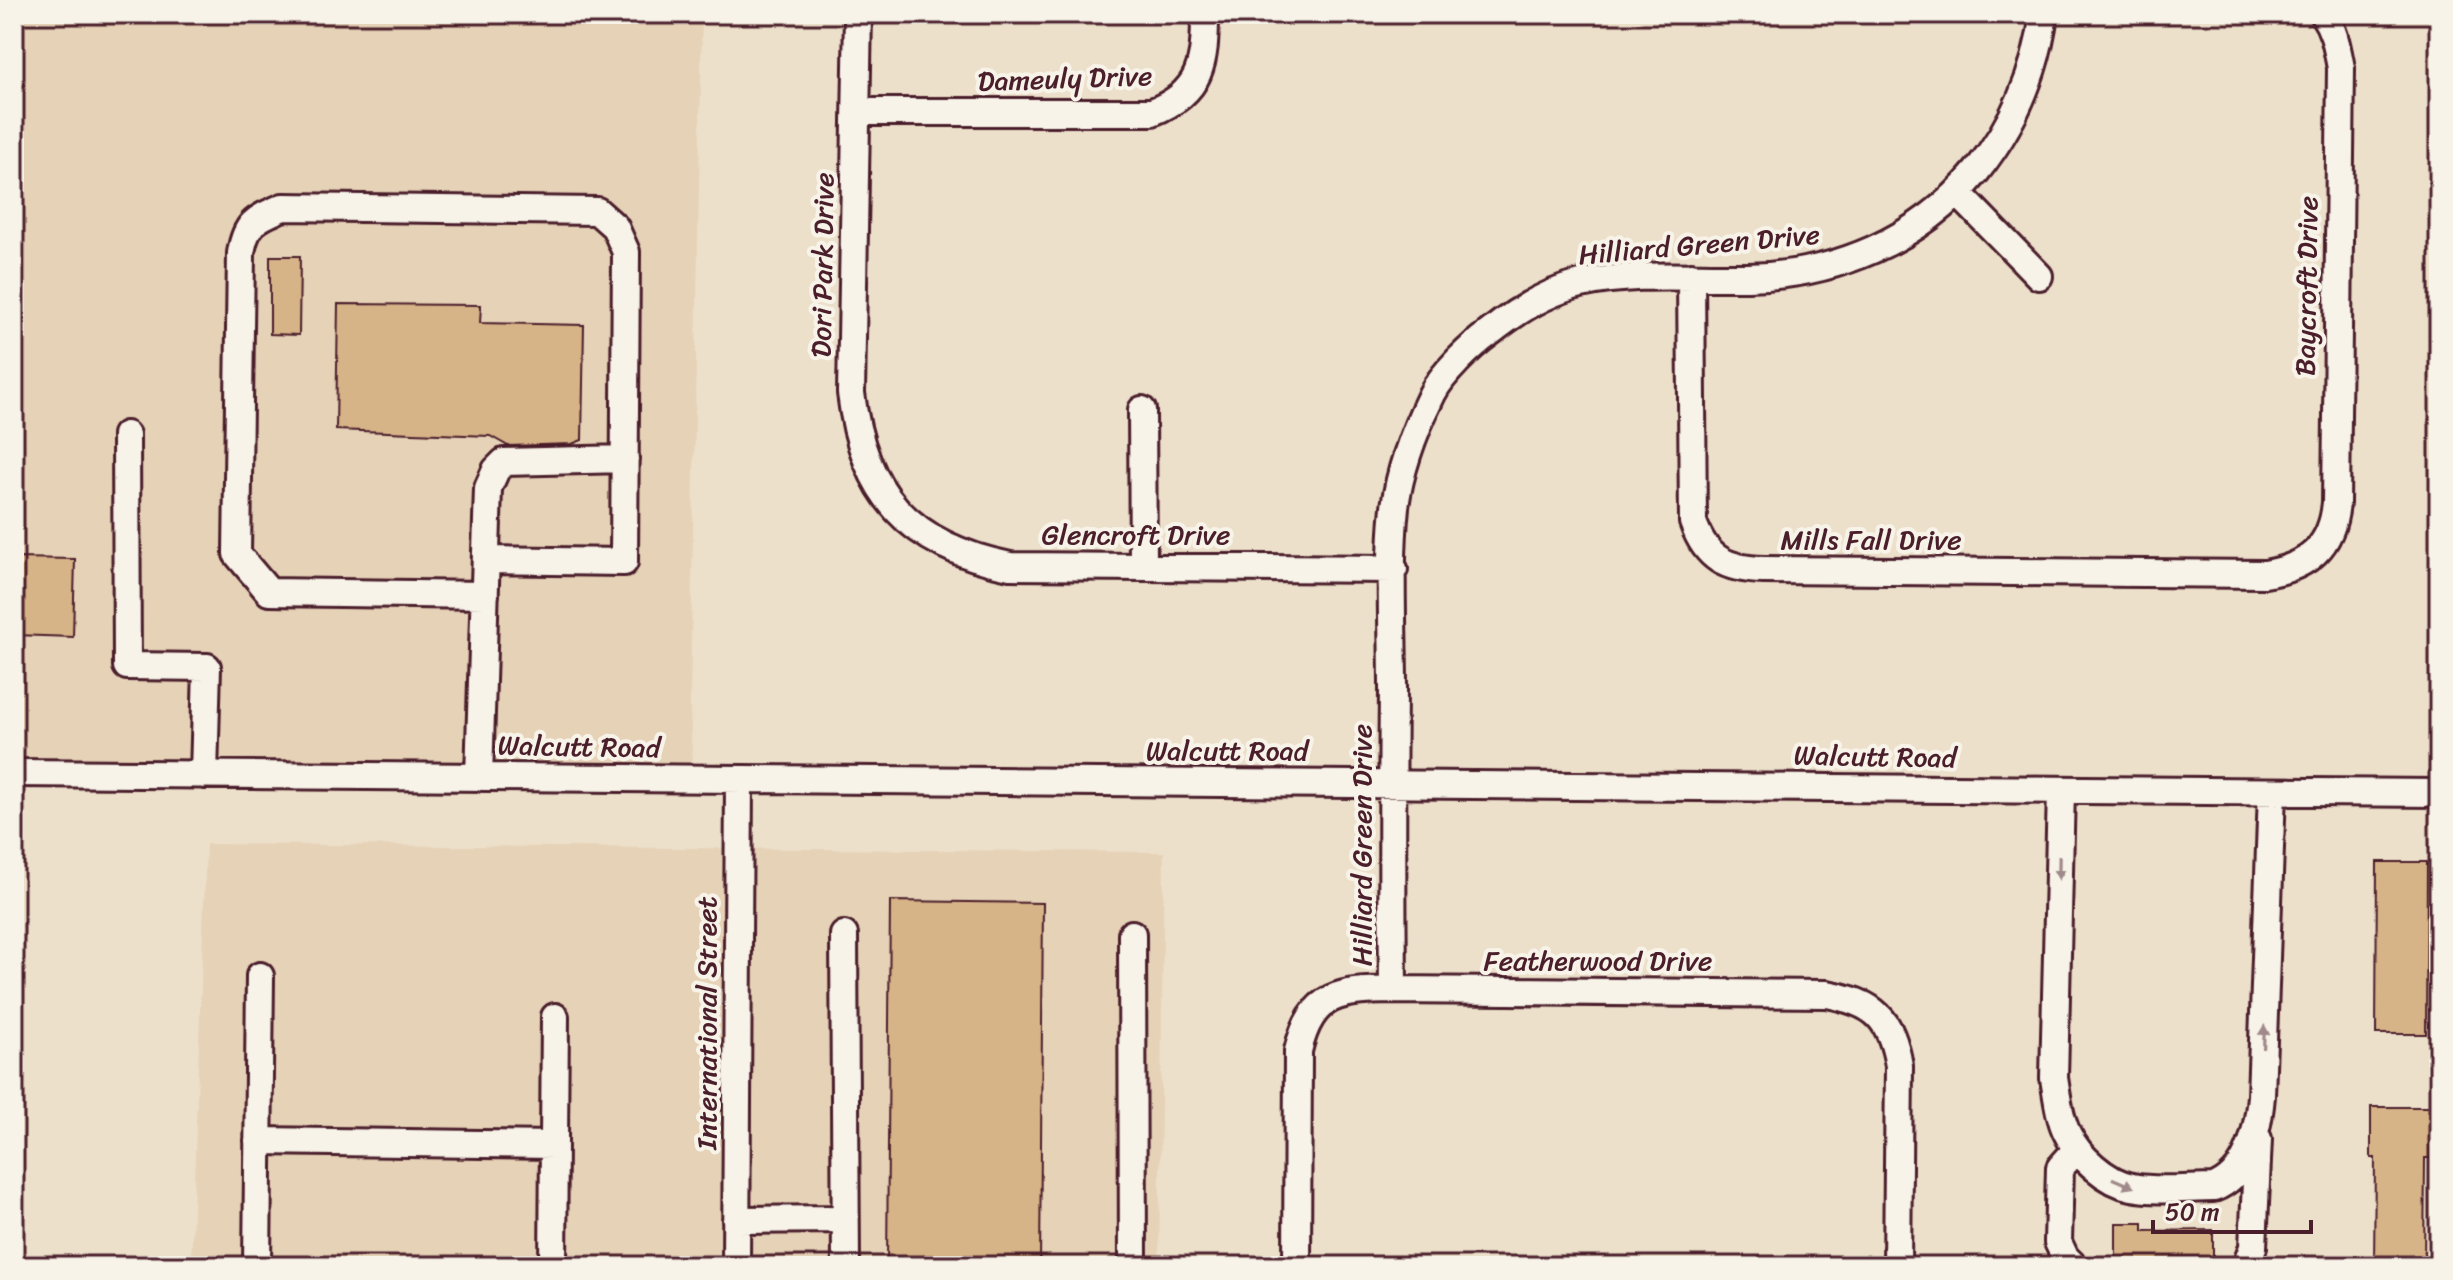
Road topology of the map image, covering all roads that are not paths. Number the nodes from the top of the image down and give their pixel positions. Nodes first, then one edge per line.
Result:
1 (858, 14) edge
2 (1205, 14) edge
3 (2044, 14) edge
4 (2323, 14) edge
5 (857, 112) junction
6 (1958, 193) junction
7 (1691, 276) junction
8 (2039, 276) dead end
9 (1142, 410) dead end
10 (126, 435) dead end
11 (625, 459) junction
12 (894, 507) joint
13 (2312, 556) joint
14 (486, 560) junction
15 (1143, 565) junction
16 (1394, 569) junction
17 (485, 595) junction
18 (14, 773) edge
19 (204, 775) junction
20 (479, 777) junction
21 (739, 780) junction
22 (1392, 783) junction
23 (2061, 790) junction
24 (2272, 792) junction
25 (2439, 793) edge
26 (1132, 934) dead end
27 (844, 935) dead end
28 (260, 976) dead end
29 (1393, 990) junction
30 (555, 1017) dead end
31 (2258, 1125) junction
32 (258, 1141) junction
33 (554, 1145) junction
34 (2077, 1149) junction
35 (845, 1219) junction
36 (736, 1220) junction
37 (257, 1266) edge
38 (553, 1266) edge
39 (736, 1266) edge
40 (846, 1266) edge
41 (1133, 1266) edge
42 (1297, 1266) edge
43 (1897, 1266) edge
44 (2074, 1266) edge
45 (2246, 1266) edge

1 - 5 street, Dori Park Drive
2 - 5 street, Dameuly Drive
3 - 6 street, Hilliard Green Drive
4 - 13 street, Baycroft Drive
5 - 12 street, Dori Park Drive
6 - 7 street, Hilliard Green Drive
6 - 8 street
7 - 13 street, Mills Fall Drive
7 - 16 street, Hilliard Green Drive
9 - 15 street
10 - 19 street
11 - 14 street
11 - 14 street
11 - 17 street
12 - 15 street, Glencroft Drive
14 - 17 street
15 - 16 street, Glencroft Drive
16 - 22 street, Hilliard Green Drive
17 - 20 street
18 - 19 street, Walcutt Road
19 - 20 street, Walcutt Road
20 - 21 street, Walcutt Road
21 - 22 street, Walcutt Road
21 - 36 street, International Street
22 - 23 street, Walcutt Road
22 - 29 street, Hilliard Green Drive
23 - 24 street, Walcutt Road
23 -> 34 street
24 - 25 street, Walcutt Road
31 -> 24 street
26 - 41 street
27 - 35 street
28 - 32 street
29 - 42 street, Featherwood Drive
29 - 43 street, Featherwood Drive
30 - 33 street
34 -> 31 street
31 - 45 street
32 - 33 street
32 - 37 street
33 - 38 street
34 - 44 street
35 - 36 street
35 - 40 street
36 - 39 street, International Street

